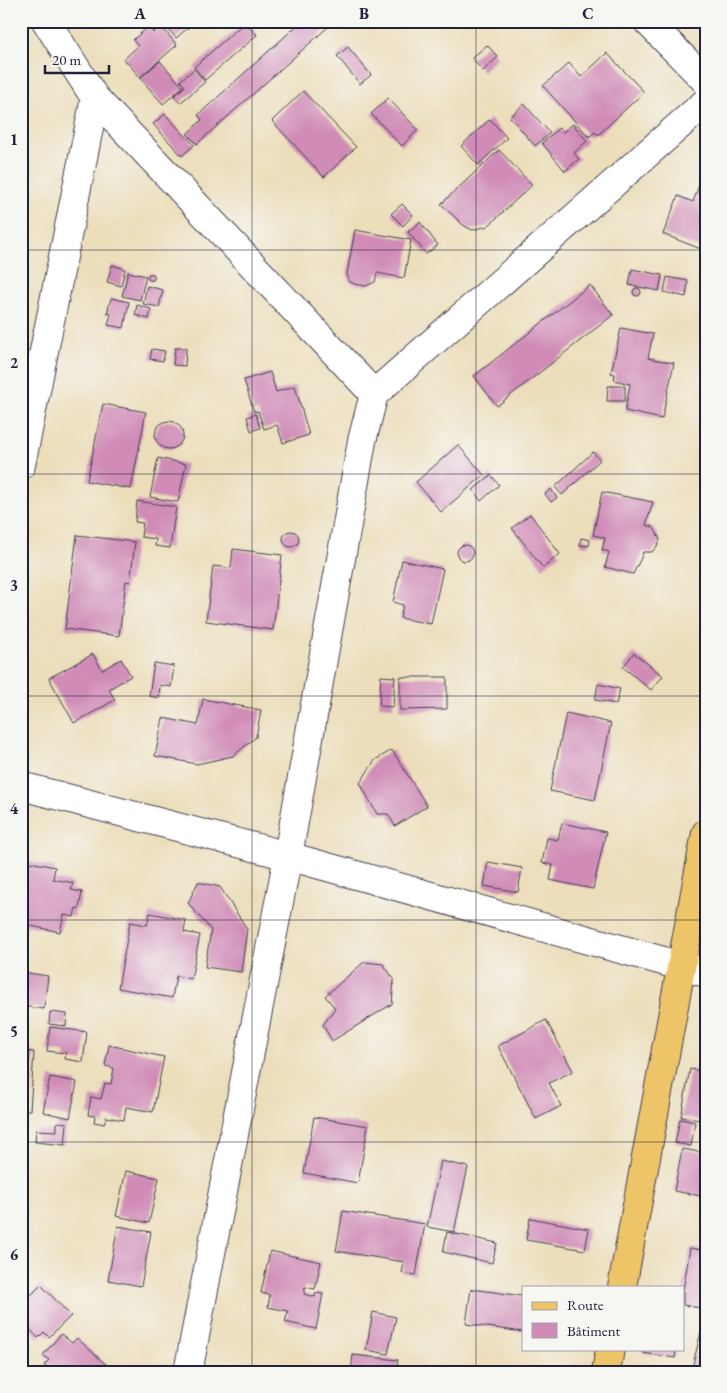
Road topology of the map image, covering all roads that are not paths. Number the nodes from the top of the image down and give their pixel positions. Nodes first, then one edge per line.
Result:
1 (46, 21) edge
2 (647, 21) edge
3 (706, 81) edge
4 (95, 98) junction
5 (706, 102) edge
6 (374, 394) junction
7 (21, 465) edge
8 (21, 786) edge
9 (706, 832) edge
10 (288, 856) junction
11 (694, 970) edge
12 (622, 1286) edge
13 (610, 1350) edge
14 (188, 1372) edge
15 (606, 1372) edge

1 - 4 street
2 - 3 street
4 - 6 street
4 - 7 street
5 - 6 street
6 - 10 street
8 - 10 street
9 - 11 main road
10 - 11 street
10 - 14 street
11 - 12 main road
13 - 15 main road

